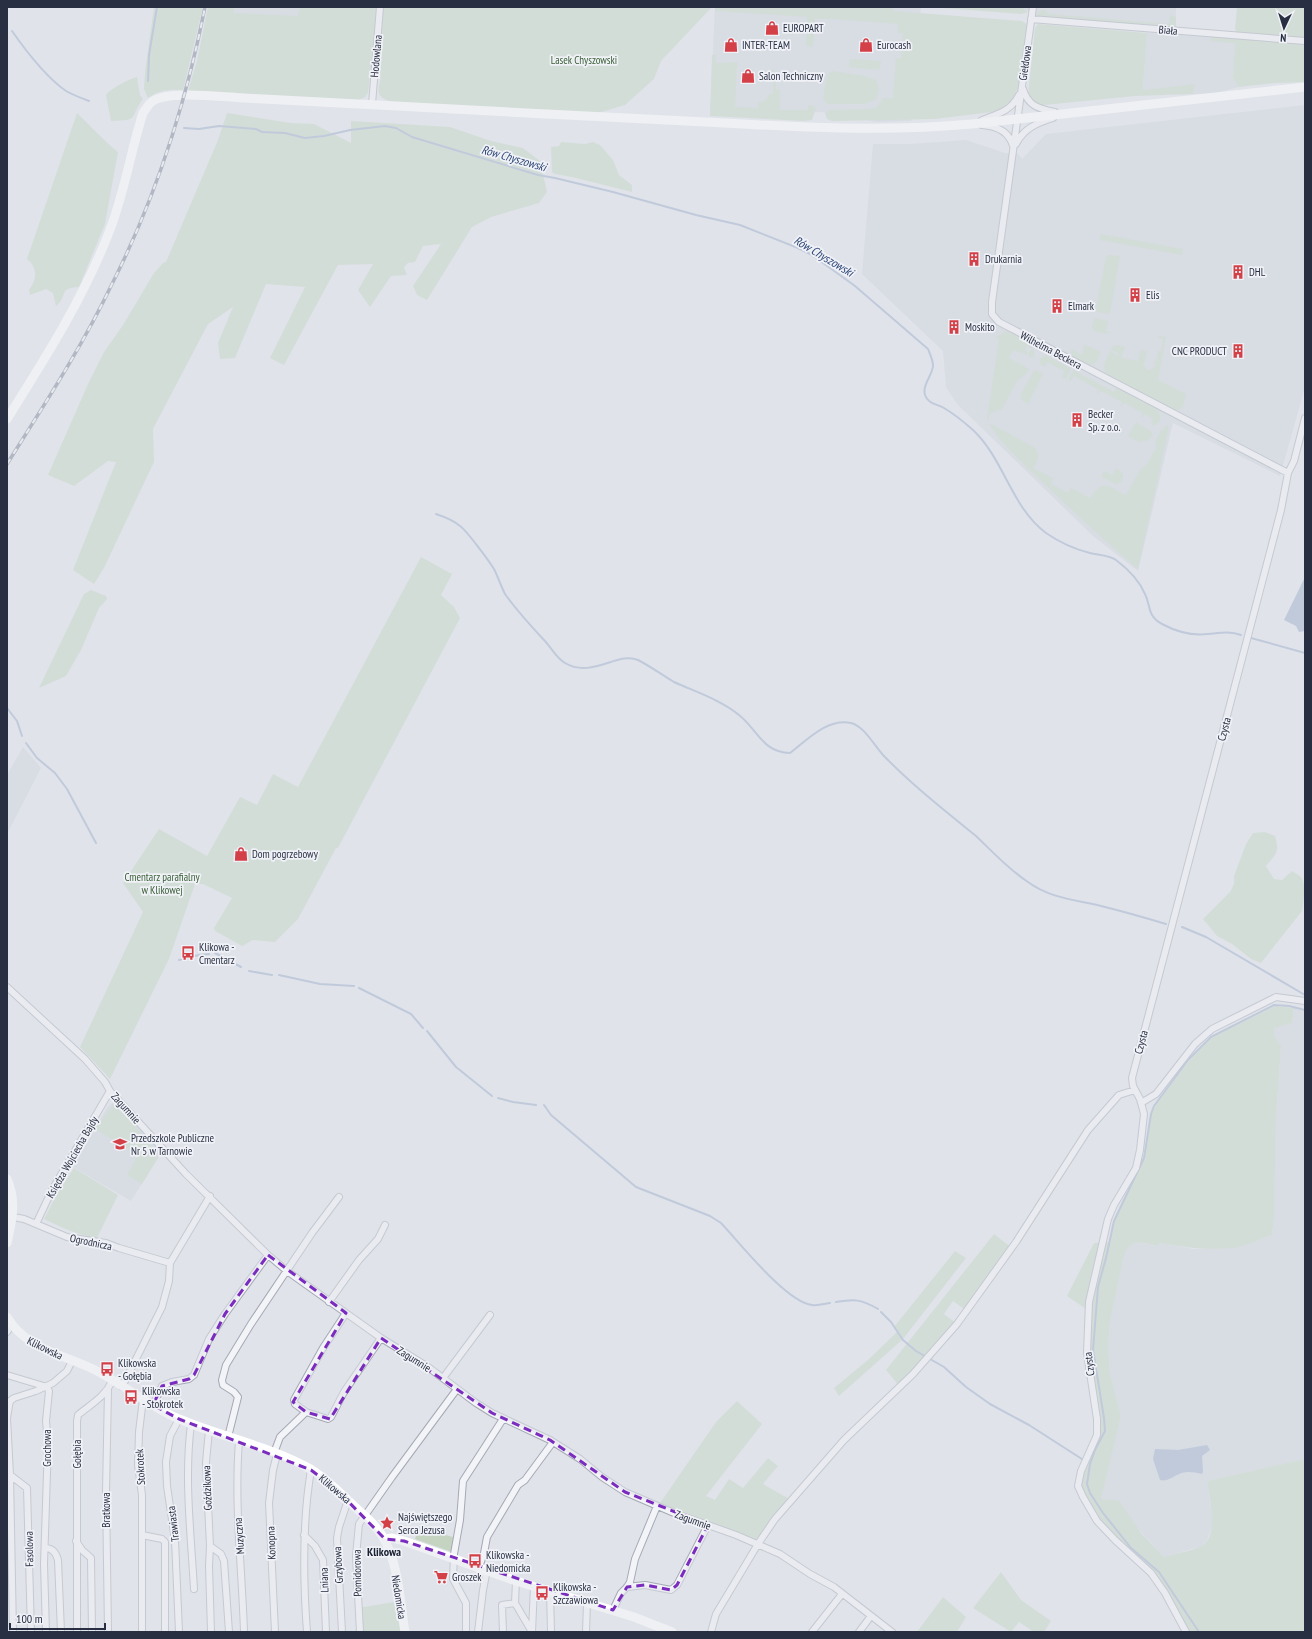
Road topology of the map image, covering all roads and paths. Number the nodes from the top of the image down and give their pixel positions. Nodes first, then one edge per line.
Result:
1 (380, 7) edge
2 (1033, 7) edge
3 (1031, 19) junction
4 (1305, 41) edge
5 (1022, 86) junction
6 (1305, 87) edge
7 (372, 104) junction
8 (1064, 114) junction
9 (1018, 119) junction
10 (972, 124) junction
11 (1014, 148) junction
12 (1305, 418) edge
13 (7, 419) edge
14 (1288, 473) junction
15 (7, 987) edge
16 (1305, 1001) edge
17 (1135, 1090) junction
18 (110, 1091) junction
19 (1141, 1103) junction
20 (7, 1179) edge
21 (210, 1196) junction
22 (339, 1197) dead end
23 (13, 1217) junction
24 (36, 1224) junction
25 (385, 1225) dead end
26 (7, 1243) edge
27 (268, 1255) junction
28 (170, 1263) junction
29 (287, 1271) junction
30 (329, 1302) junction
31 (346, 1313) junction
32 (490, 1315) dead end
33 (9, 1325) edge
34 (381, 1338) junction
35 (72, 1361) junction
36 (7, 1375) edge
37 (443, 1378) junction
38 (110, 1385) junction
39 (47, 1387) junction
40 (122, 1387) junction
41 (456, 1389) junction
42 (143, 1399) junction
43 (153, 1405) junction
44 (306, 1412) junction
45 (179, 1419) junction
46 (503, 1419) junction
47 (191, 1424) junction
48 (209, 1430) junction
49 (228, 1437) junction
50 (239, 1441) junction
51 (553, 1442) junction
52 (275, 1454) junction
53 (311, 1470) junction
54 (10, 1475) junction
55 (348, 1500) junction
56 (658, 1506) junction
57 (365, 1516) junction
58 (708, 1525) junction
59 (142, 1535) junction
60 (304, 1535) junction
61 (385, 1539) junction
62 (76, 1541) junction
63 (758, 1544) junction
64 (210, 1546) junction
65 (45, 1548) junction
66 (455, 1559) junction
67 (483, 1569) junction
68 (516, 1581) junction
69 (534, 1586) junction
70 (627, 1587) junction
71 (194, 1589) dead end
72 (550, 1591) junction
73 (842, 1594) junction
74 (515, 1603) junction
75 (587, 1603) junction
76 (613, 1610) junction
77 (871, 1616) junction
78 (13, 1632) edge
79 (31, 1632) edge
80 (46, 1632) edge
81 (60, 1632) edge
82 (77, 1632) edge
83 (92, 1632) edge
84 (108, 1632) edge
85 (142, 1632) edge
86 (165, 1632) edge
87 (179, 1632) edge
88 (211, 1632) edge
89 (229, 1632) edge
90 (244, 1632) edge
91 (275, 1632) edge
92 (307, 1632) edge
93 (326, 1632) edge
94 (342, 1632) edge
95 (360, 1632) edge
96 (405, 1632) edge
97 (466, 1632) edge
98 (478, 1632) edge
99 (503, 1632) edge
100 (532, 1632) edge
101 (551, 1632) edge
102 (586, 1632) edge
103 (671, 1632) edge
104 (711, 1632) edge
105 (812, 1632) edge
106 (859, 1632) edge
107 (892, 1632) edge
108 (1186, 1632) edge

1 - 7 street, Hodowlana
2 - 3 street, Giełdowa
3 - 4 street, Biała
3 - 5 street, Giełdowa
5 - 8 street
5 - 9 street, Giełdowa
5 - 10 street
6 - 8 main road
7 - 10 main road
7 - 13 main road
8 - 9 main road
8 - 11 street
9 - 10 main road
9 - 11 street, Wilhelma Beckera
10 - 11 street
11 - 14 street, Wilhelma Beckera
12 - 14 street, Czysta
14 - 17 street, Czysta
15 - 18 street, Zagumnie
16 - 19 street
17 - 19 street, Czysta
17 - 63 street
18 - 21 street, Zagumnie
18 - 24 street, Księdza Wojciecha Bajdy
19 - 108 street, Czysta
20 - 23 main road
21 - 27 street, Zagumnie
21 - 28 street
22 - 29 street
23 - 24 street, Ogrodnicza
23 - 26 main road
24 - 28 street, Ogrodnicza
25 - 30 street
27 - 29 street, Zagumnie
27 - 43 street
28 - 40 street
29 - 30 street, Zagumnie
29 - 49 street
30 - 31 street, Zagumnie
31 - 34 street, Zagumnie
31 - 44 street
32 - 37 street
33 - 35 main road, Klikowska
34 - 37 street, Zagumnie
34 - 44 street
35 - 38 main road, Klikowska
35 - 39 street
36 - 39 street
37 - 41 street, Zagumnie
38 - 40 main road, Klikowska
38 - 62 street, Gołębia
38 - 84 street, Bratkowa
39 - 54 street, Fasolowa
39 - 65 street, Grochowa
40 - 42 main road, Klikowska
41 - 46 street, Zagumnie
41 - 57 street, Pomidorowa
42 - 43 main road, Klikowska
42 - 59 street, Stokrotek
43 - 45 main road, Klikowska
44 - 52 street, Konopna
45 - 47 main road, Klikowska
45 - 87 street, Trawiasta
46 - 51 street, Zagumnie
46 - 66 street
47 - 48 main road, Klikowska
47 - 71 street
48 - 49 main road, Klikowska
48 - 64 street, Goździkowa
49 - 50 main road, Klikowska
50 - 52 main road, Klikowska
50 - 90 street, Muzyczna
51 - 56 street, Zagumnie
51 - 67 street
52 - 53 main road, Klikowska
52 - 91 street, Konopna
53 - 55 main road, Klikowska
53 - 60 street, Lniana
54 - 78 street, Fasolowa
54 - 79 street, Fasolowa
55 - 57 main road, Klikowska
55 - 94 street, Grzybowa
56 - 58 street, Zagumnie
56 - 70 street
57 - 61 main road, Klikowska
57 - 95 street, Pomidorowa
58 - 63 street, Zagumnie
58 - 70 street
59 - 85 street, Stokrotek
59 - 86 street
60 - 92 street, Lniana
60 - 93 street, Lniana
61 - 66 main road
61 - 96 main road, Niedomicka
62 - 82 street, Gołębia
62 - 83 street
63 - 73 street, Zagumnie
63 - 104 street
64 - 88 street, Goździkowa
64 - 89 street
65 - 80 street, Grochowa
65 - 81 street
66 - 67 main road
66 - 97 street
67 - 68 main road
67 - 98 street
68 - 69 main road
68 - 74 street
69 - 72 main road
69 - 100 street
70 - 76 street
72 - 75 main road
72 - 101 street
73 - 77 street, Zagumnie
73 - 105 street
74 - 99 street
74 - 100 street
75 - 76 main road
75 - 102 street
76 - 103 main road
77 - 106 street
77 - 107 street, Zagumnie

